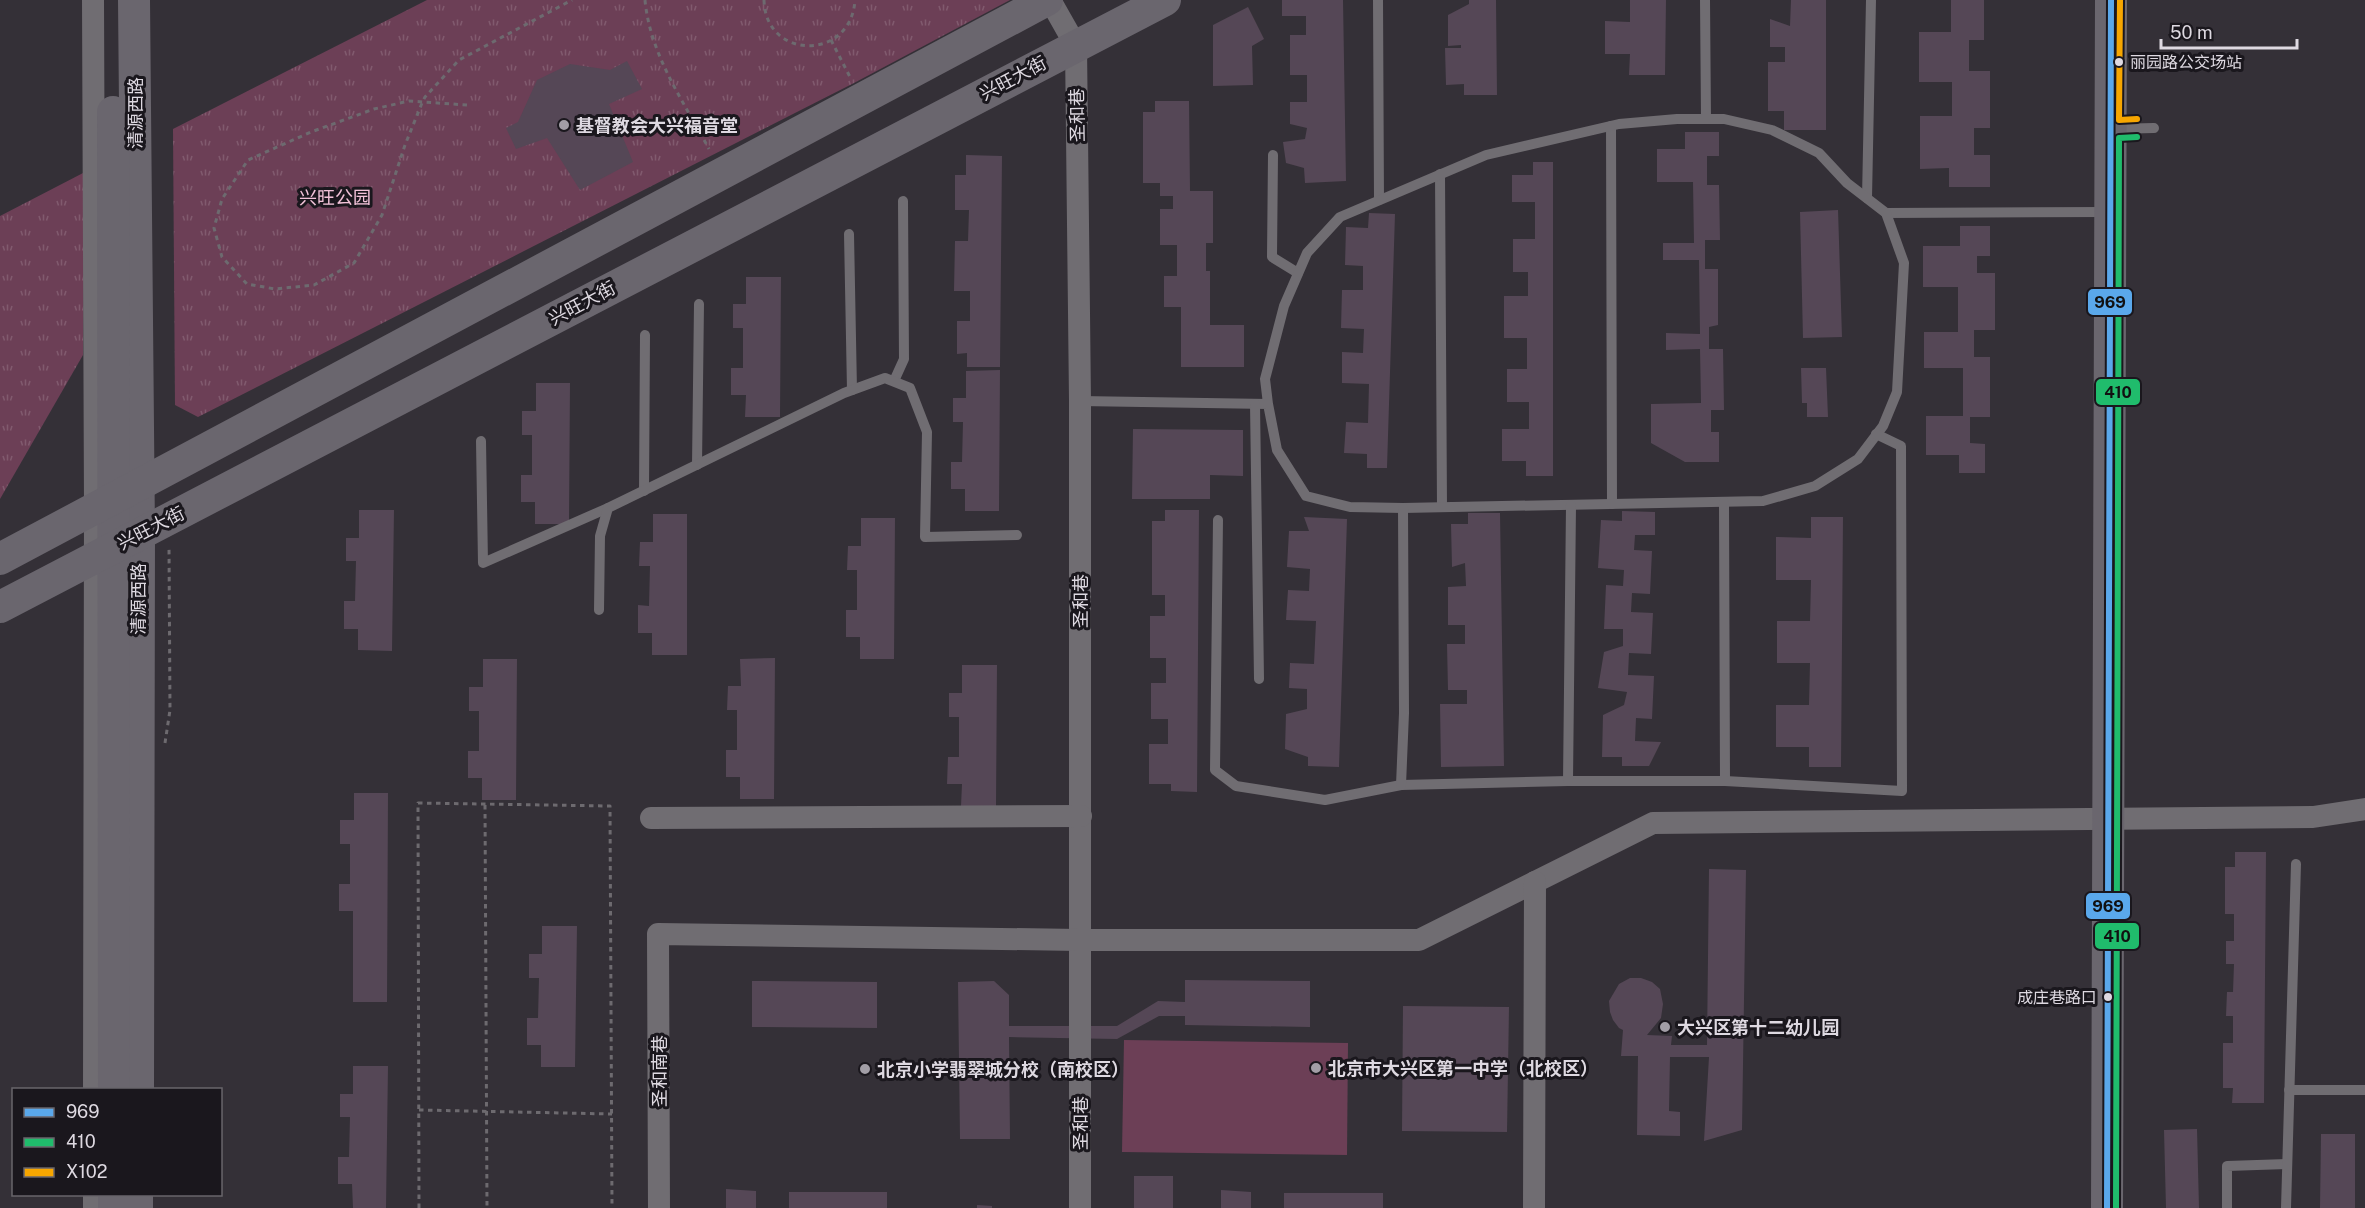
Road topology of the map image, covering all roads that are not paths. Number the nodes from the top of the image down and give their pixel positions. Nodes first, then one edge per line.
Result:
1 (93, 0) edge
2 (113, 0) edge
3 (134, 0) edge
4 (1049, 0) edge
5 (1165, 0) edge
6 (1378, 0) edge
7 (1705, 0) edge
8 (1871, 0) edge
9 (2110, 0) edge
10 (1076, 45) junction
11 (1706, 119) junction
12 (1611, 126) junction
13 (2154, 128) dead end
14 (2110, 129) junction
15 (1273, 156) dead end
16 (1440, 174) junction
17 (1867, 198) junction
18 (1379, 200) junction
19 (903, 201) dead end
20 (2110, 212) junction
21 (1886, 213) junction
22 (849, 234) dead end
23 (1298, 273) junction
24 (699, 304) dead end
25 (645, 336) dead end
26 (894, 381) junction
27 (852, 390) junction
28 (1080, 401) junction
29 (1256, 404) junction
30 (1268, 404) junction
31 (1876, 434) junction
32 (481, 441) dead end
33 (697, 465) junction
34 (644, 491) junction
35 (115, 498) junction
36 (1724, 502) junction
37 (1612, 504) junction
38 (1571, 505) junction
39 (1442, 507) junction
40 (608, 508) junction
41 (1403, 508) junction
42 (1218, 520) dead end
43 (1017, 535) dead end
44 (116, 546) junction
45 (0, 559) edge
46 (0, 607) edge
47 (599, 610) dead end
48 (1259, 679) dead end
49 (1568, 782) junction
50 (1725, 782) junction
51 (1401, 785) junction
52 (2365, 810) edge
53 (1081, 816) junction
54 (651, 818) dead end
55 (2109, 820) junction
56 (2296, 864) dead end
57 (1536, 882) junction
58 (1080, 940) junction
59 (94, 1088) edge
60 (114, 1088) edge
61 (138, 1088) edge
62 (2289, 1090) junction
63 (2365, 1090) edge
64 (2287, 1164) junction
65 (659, 1208) edge
66 (1080, 1208) edge
67 (1534, 1208) edge
68 (2107, 1208) edge
69 (2227, 1208) edge
70 (2286, 1208) edge

1 - 35 street, 清源西路
2 - 35 main road, 清源西路
3 - 35 main road, 清源西路
4 - 10 street, 圣和巷
4 - 35 main road
5 - 10 main road, 兴旺大街
6 - 18 lane
7 - 11 lane
8 - 17 lane
9 - 14 main road
10 - 28 street, 圣和巷
10 - 44 main road, 兴旺大街
11 - 12 lane
11 - 17 lane
12 - 16 lane
12 - 37 lane
13 - 14 lane
14 - 20 main road
15 - 23 lane
16 - 18 lane
16 - 39 lane
17 - 21 lane
18 - 23 lane
19 - 26 lane
20 - 21 lane
20 - 55 main road
21 - 31 lane
22 - 27 lane
23 - 30 lane
24 - 33 lane
25 - 34 lane
26 - 27 lane
26 - 43 lane
27 - 33 lane
28 - 29 lane
28 - 53 street, 圣和巷
29 - 30 lane
29 - 48 lane
30 - 41 lane
31 - 36 lane
31 - 50 lane
32 - 40 lane
33 - 34 lane
34 - 40 lane
35 - 44 main road, 清源西路
35 - 44 street, 清源西路
35 - 45 main road
36 - 37 lane
36 - 50 lane
37 - 38 lane
38 - 39 lane
38 - 49 lane
39 - 41 lane
40 - 47 lane
41 - 51 lane
42 - 51 lane
44 - 46 main road, 兴旺大街
44 - 59 street, 清源西路
44 - 60 main road, 清源西路
44 - 61 main road, 清源西路
49 - 50 lane
49 - 51 lane
52 - 55 street
53 - 54 street
53 - 58 street, 圣和巷
55 - 57 street
55 - 68 main road
56 - 62 lane
57 - 58 street
57 - 67 street
58 - 65 street, 圣和南巷
58 - 66 street, 圣和巷
62 - 63 lane
62 - 64 lane
64 - 69 lane
64 - 70 lane

